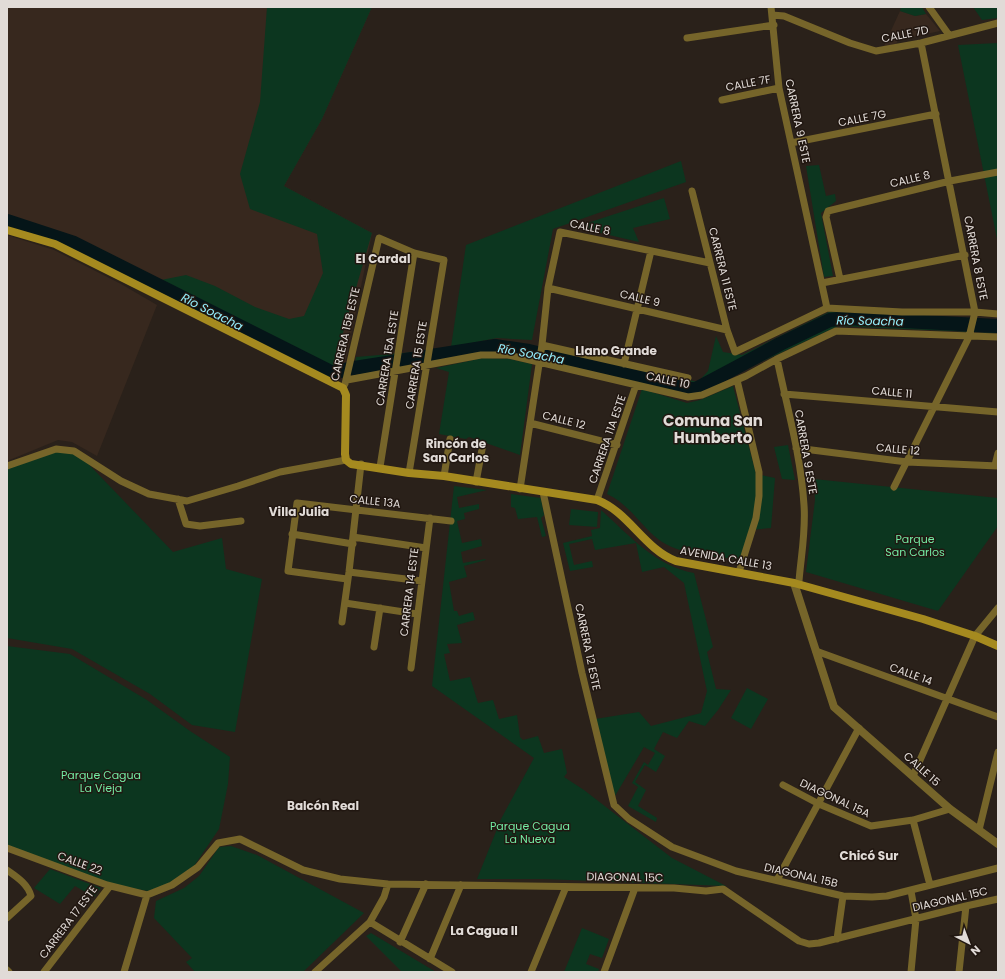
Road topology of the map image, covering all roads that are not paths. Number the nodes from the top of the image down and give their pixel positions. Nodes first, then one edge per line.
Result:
1 (771, 7) edge
2 (929, 7) edge
3 (772, 15) junction
4 (998, 23) edge
5 (774, 25) junction
6 (949, 35) junction
7 (688, 38) dead end
8 (921, 43) junction
9 (779, 88) junction
10 (722, 100) dead end
11 (936, 114) junction
12 (792, 143) junction
13 (998, 172) edge
14 (950, 181) junction
15 (692, 191) dead end
16 (7, 230) edge
17 (651, 251) junction
18 (414, 252) junction
19 (965, 254) junction
20 (710, 263) junction
21 (840, 280) junction
22 (822, 283) junction
23 (548, 288) junction
24 (827, 308) junction
25 (637, 309) junction
26 (975, 312) junction
27 (998, 314) edge
28 (727, 330) junction
29 (969, 337) junction
30 (998, 338) edge
31 (541, 347) junction
32 (777, 359) junction
33 (540, 360) junction
34 (427, 363) junction
35 (624, 364) junction
36 (397, 368) junction
37 (688, 378) dead end
38 (737, 380) junction
39 (346, 381) junction
40 (636, 385) junction
41 (784, 394) junction
42 (932, 407) junction
43 (998, 412) edge
44 (530, 423) junction
45 (450, 439) dead end
46 (483, 444) dead end
47 (616, 445) junction
48 (796, 448) junction
49 (998, 452) edge
50 (346, 460) junction
51 (907, 462) junction
52 (361, 464) junction
53 (996, 465) edge
54 (7, 466) edge
55 (380, 467) junction
56 (409, 473) junction
57 (444, 476) junction
58 (476, 482) junction
59 (894, 487) dead end
60 (520, 489) junction
61 (543, 492) junction
62 (178, 499) junction
63 (597, 500) junction
64 (356, 510) junction
65 (430, 518) junction
66 (241, 521) dead end
67 (451, 521) dead end
68 (292, 534) junction
69 (353, 541) junction
70 (426, 548) junction
71 (739, 572) junction
72 (348, 576) junction
73 (422, 581) junction
74 (794, 583) junction
75 (345, 603) junction
76 (380, 608) junction
77 (998, 608) edge
78 (418, 614) junction
79 (342, 622) dead end
80 (975, 636) junction
81 (998, 646) edge
82 (374, 647) dead end
83 (816, 651) junction
84 (411, 668) dead end
85 (948, 699) junction
86 (998, 716) edge
87 (859, 728) junction
88 (998, 752) edge
89 (913, 776) junction
90 (782, 785) dead end
91 (819, 804) junction
92 (614, 805) joint
93 (950, 809) junction
94 (913, 820) junction
95 (979, 830) junction
96 (998, 844) edge
97 (7, 848) edge
98 (998, 868) edge
99 (7, 870) edge
100 (777, 880) junction
101 (388, 884) junction
102 (426, 884) junction
103 (461, 885) junction
104 (930, 885) junction
105 (110, 886) junction
106 (566, 887) junction
107 (635, 888) junction
108 (911, 891) junction
109 (147, 895) junction
110 (843, 896) junction
111 (998, 900) edge
112 (966, 906) junction
113 (7, 918) edge
114 (916, 919) junction
115 (370, 922) junction
116 (837, 938) junction
117 (400, 942) junction
118 (430, 959) junction
119 (45, 970) edge
120 (55, 972) edge
121 (124, 972) edge
122 (315, 972) edge
123 (452, 972) edge
124 (531, 972) edge
125 (604, 972) edge
126 (911, 972) edge
127 (959, 972) edge

1 - 3 street, CARRERA 9 ESTE
2 - 6 street
3 - 5 street, CARRERA 9 ESTE
3 - 8 street, CALLE 7D
4 - 6 street, CALLE 7D
5 - 7 street
5 - 9 street, CARRERA 9 ESTE
6 - 8 street, CALLE 7D
8 - 11 street, CARRERA 8 ESTE
9 - 10 street, CALLE 7F
9 - 12 street, CARRERA 9 ESTE
11 - 12 street, CALLE 7G
11 - 14 street, CARRERA 8 ESTE
12 - 22 street, CARRERA 9 ESTE
13 - 14 street, CALLE 8
14 - 19 street, CARRERA 8 ESTE
14 - 21 street, CALLE 8
15 - 20 street, CARRERA 11 ESTE
16 - 39 main road
17 - 20 street, CALLE 8
17 - 23 street, CALLE 8
17 - 25 street
18 - 34 street, CARRERA 15 ESTE
18 - 36 street, CARRERA 15A ESTE
18 - 39 street, CARRERA 15B ESTE
19 - 21 street
19 - 26 street, CARRERA 8 ESTE
20 - 28 street, CARRERA 11 ESTE
21 - 22 street
22 - 24 street, CARRERA 9 ESTE
23 - 25 street, CALLE 9
23 - 31 street
24 - 26 street
24 - 28 street, CARRERA 11 ESTE
25 - 28 street, CALLE 9
25 - 35 street
26 - 27 street
26 - 29 street, CARRERA 8 ESTE
29 - 30 street, CALLE 10
29 - 32 street, CALLE 10
29 - 42 street, CARRERA 8 ESTE
31 - 33 street
31 - 35 street, CALLE 10
32 - 38 street, CALLE 10
32 - 41 street, CARRERA 9 ESTE
33 - 34 street, CALLE 10
33 - 40 street, CALLE 10
33 - 44 street
34 - 36 street, CALLE 10
34 - 56 street, CARRERA 15 ESTE
35 - 37 street, CALLE 10
36 - 39 street, CALLE 10
36 - 55 street, CARRERA 15A ESTE
38 - 40 street, CALLE 10
38 - 71 street
39 - 50 main road, CARRERA 15B ESTE
40 - 47 street, CARRERA 11A ESTE
41 - 42 street, CALLE 11
41 - 48 street, CARRERA 9 ESTE
42 - 43 street, CALLE 11
42 - 51 street, CARRERA 8 ESTE
44 - 47 street, CALLE 12
44 - 60 street
45 - 57 street
46 - 58 street
47 - 63 street, CARRERA 11A ESTE
48 - 51 street, CALLE 12
48 - 74 street, CARRERA 9 ESTE
49 - 53 street
50 - 52 main road, AVENIDA CALLE 13
50 - 62 street
51 - 53 street, CALLE 12
51 - 59 street, CARRERA 8 ESTE
52 - 55 main road, AVENIDA CALLE 13
52 - 64 street
54 - 62 street
55 - 56 main road, AVENIDA CALLE 13
56 - 57 main road, AVENIDA CALLE 13
57 - 58 main road, AVENIDA CALLE 13
58 - 60 main road, AVENIDA CALLE 13
60 - 61 main road, AVENIDA CALLE 13
61 - 63 main road, AVENIDA CALLE 13
61 - 92 street, CARRERA 12 ESTE
62 - 66 street
63 - 71 main road, AVENIDA CALLE 13
64 - 65 street, CALLE 13A
64 - 68 street, CALLE 13A
64 - 69 street
65 - 67 street, CALLE 13A
65 - 70 street, CARRERA 14 ESTE
68 - 69 street
68 - 72 street
69 - 70 street
69 - 72 street
70 - 73 street, CARRERA 14 ESTE
71 - 74 main road, AVENIDA CALLE 13
72 - 73 street
72 - 75 street
73 - 78 street, CARRERA 14 ESTE
74 - 80 main road, AVENIDA CALLE 13
74 - 83 street
75 - 76 street
75 - 79 street
76 - 78 street
76 - 82 street
77 - 80 street
78 - 84 street, CARRERA 14 ESTE
80 - 81 main road, AVENIDA CALLE 13
80 - 85 street
83 - 85 street, CALLE 14
83 - 87 street, CALLE 15
85 - 86 street, CALLE 14
85 - 89 street
87 - 89 street, CALLE 15
87 - 91 street
88 - 95 street
89 - 93 street, CALLE 15
90 - 91 street, DIAGONAL 15A
91 - 94 street, DIAGONAL 15A
91 - 100 street
92 - 100 street, DIAGONAL 15B
93 - 94 street, DIAGONAL 15A
93 - 95 street, CALLE 15
94 - 104 street
95 - 96 street, CALLE 15
97 - 105 street, CALLE 22
98 - 104 street, DIAGONAL 15B
99 - 113 street
100 - 110 street, DIAGONAL 15B
101 - 102 street, DIAGONAL 15C
101 - 109 street, DIAGONAL 15C
101 - 115 street
102 - 103 street, DIAGONAL 15C
102 - 117 street
103 - 106 street, DIAGONAL 15C
103 - 118 street
104 - 108 street, DIAGONAL 15B
105 - 109 street, CALLE 22
105 - 119 street, CARRERA 17 ESTE
106 - 107 street, DIAGONAL 15C
106 - 124 street
107 - 116 street, DIAGONAL 15C
107 - 125 street
108 - 110 street, DIAGONAL 15B
108 - 114 street
109 - 121 street
110 - 116 street
111 - 112 street, DIAGONAL 15C
112 - 114 street, DIAGONAL 15C
112 - 127 street
114 - 116 street, DIAGONAL 15C
114 - 126 street
115 - 117 street
115 - 122 street
117 - 118 street
118 - 123 street
119 - 120 street

